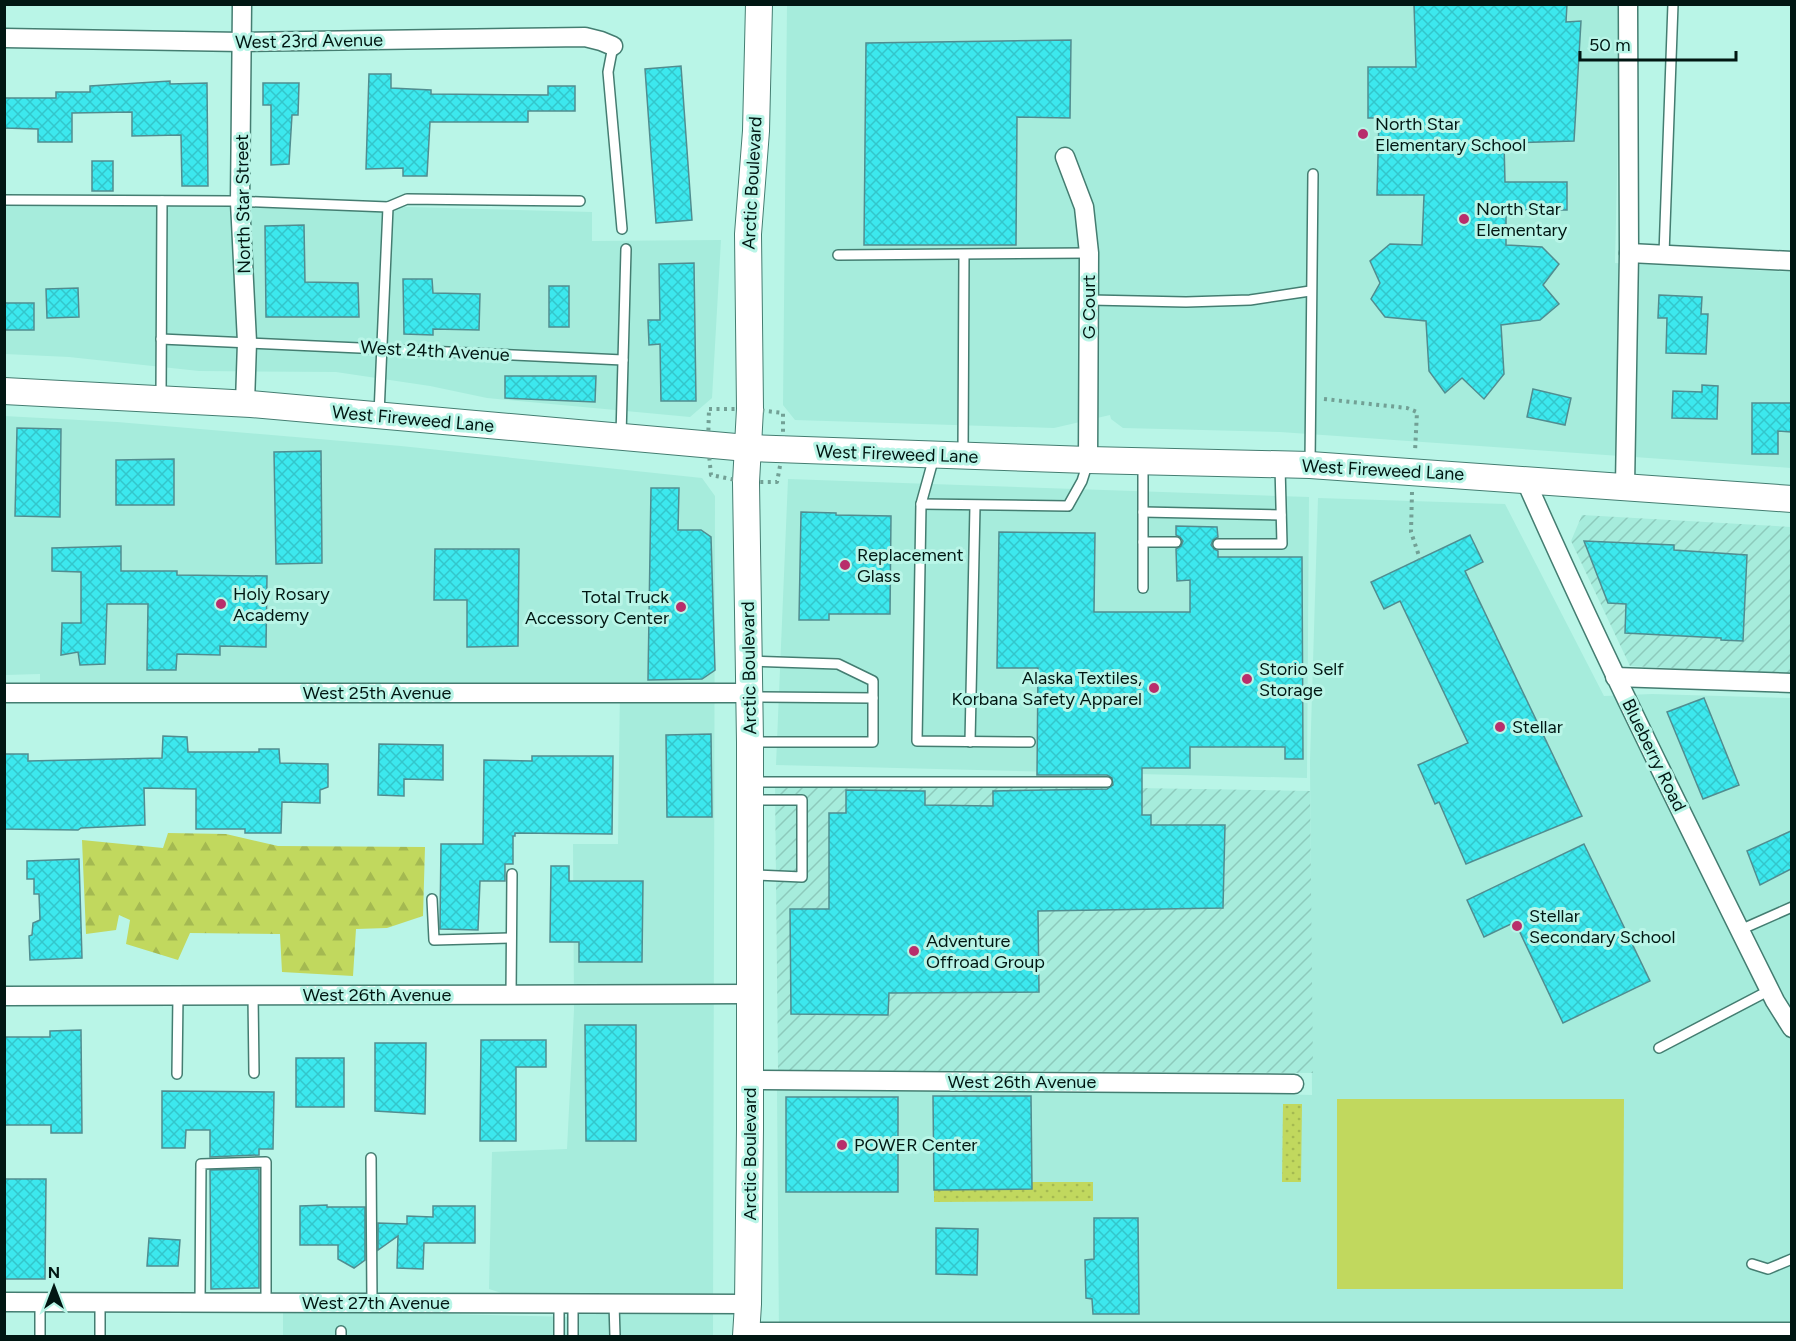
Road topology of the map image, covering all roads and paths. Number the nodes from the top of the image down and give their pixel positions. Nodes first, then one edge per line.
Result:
1 (242, 4) edge
2 (759, 4) edge
3 (1628, 4) edge
4 (1673, 4) edge
5 (4, 38) edge
6 (242, 42) junction
7 (613, 46) joint
8 (1065, 157) dead end
9 (1312, 174) dead end
10 (4, 200) edge
11 (162, 201) junction
12 (580, 201) dead end
13 (240, 202) junction
14 (388, 207) junction
15 (622, 230) dead end
16 (626, 249) dead end
17 (1089, 253) junction
18 (1629, 253) junction
19 (1664, 254) junction
20 (838, 255) dead end
21 (964, 255) junction
22 (1791, 261) edge
23 (1310, 291) junction
24 (1090, 300) junction
25 (161, 339) junction
26 (247, 342) junction
27 (382, 348) junction
28 (623, 360) junction
29 (4, 391) edge
30 (161, 399) junction
31 (1324, 399) dead end
32 (245, 403) junction
33 (379, 416) junction
34 (621, 436) junction
35 (1415, 445) dead end
36 (747, 448) junction
37 (935, 455) junction
38 (963, 456) junction
39 (1088, 460) junction
40 (1143, 461) junction
41 (1280, 464) junction
42 (1310, 465) junction
43 (1525, 479) junction
44 (1624, 486) junction
45 (1412, 494) dead end
46 (1791, 499) edge
47 (921, 504) junction
48 (975, 506) junction
49 (1143, 512) junction
50 (1281, 515) junction
51 (1143, 542) junction
52 (1176, 542) dead end
53 (1218, 543) dead end
54 (1420, 559) dead end
55 (1143, 588) dead end
56 (750, 662) junction
57 (1615, 677) junction
58 (1791, 683) edge
59 (4, 693) edge
60 (750, 695) junction
61 (873, 698) junction
62 (750, 742) junction
63 (970, 742) junction
64 (1030, 742) dead end
65 (1107, 782) dead end
66 (750, 791) junction
67 (512, 874) dead end
68 (750, 875) junction
69 (432, 899) dead end
70 (1791, 907) edge
71 (1740, 930) junction
72 (511, 938) junction
73 (1770, 990) junction
74 (750, 994) junction
75 (178, 995) junction
76 (254, 995) junction
77 (511, 995) junction
78 (4, 996) edge
79 (1791, 1028) edge
80 (1659, 1048) dead end
81 (254, 1073) dead end
82 (177, 1074) dead end
83 (750, 1080) junction
84 (1294, 1084) dead end
85 (370, 1158) dead end
86 (1791, 1259) edge
87 (1752, 1264) dead end
88 (4, 1302) edge
89 (40, 1302) junction
90 (100, 1302) junction
91 (200, 1302) junction
92 (266, 1302) junction
93 (372, 1302) junction
94 (566, 1303) junction
95 (614, 1303) junction
96 (748, 1304) junction
97 (1791, 1332) edge
98 (1178, 1334) edge
99 (1760, 1334) edge
100 (747, 1335) edge
101 (40, 1336) edge
102 (100, 1336) edge
103 (559, 1336) edge
104 (573, 1336) edge
105 (615, 1336) edge

1 - 6 street, North Star Street
2 - 36 main road, Arctic Boulevard
3 - 18 street
4 - 19 lane
5 - 6 street, West 23rd Avenue
6 - 7 street, West 23rd Avenue
6 - 13 street, North Star Street
7 - 15 lane
8 - 17 street, G Court
9 - 23 lane
10 - 11 lane
11 - 13 lane
11 - 25 lane
12 - 14 lane
13 - 14 lane
13 - 26 street, North Star Street
14 - 27 lane
16 - 28 lane
17 - 21 lane
17 - 24 street, G Court
18 - 19 street
18 - 44 street
19 - 22 street
20 - 21 lane
21 - 38 lane
23 - 24 lane
23 - 42 lane
24 - 39 street, G Court
25 - 26 lane, West 24th Avenue
25 - 30 lane
26 - 27 lane, West 24th Avenue
26 - 32 street, North Star Street
27 - 28 lane, West 24th Avenue
27 - 33 lane
28 - 34 lane
29 - 30 main road, West Fireweed Lane
30 - 32 main road, West Fireweed Lane
31 - 35 path
32 - 33 main road, West Fireweed Lane
33 - 34 main road, West Fireweed Lane
34 - 36 main road, West Fireweed Lane
36 - 37 main road, West Fireweed Lane
36 - 56 main road, Arctic Boulevard
37 - 38 main road, West Fireweed Lane
37 - 47 lane
38 - 39 main road, West Fireweed Lane
39 - 40 main road, West Fireweed Lane
39 - 48 lane
40 - 41 main road, West Fireweed Lane
40 - 49 lane
41 - 42 main road, West Fireweed Lane
41 - 50 lane
42 - 43 main road, West Fireweed Lane
43 - 44 main road, West Fireweed Lane
43 - 57 street, Blueberry Road
44 - 46 main road, West Fireweed Lane
45 - 54 path
47 - 48 lane
47 - 63 lane
48 - 63 lane
49 - 50 lane
49 - 51 lane
50 - 53 lane
51 - 52 lane
51 - 55 lane
56 - 60 main road, Arctic Boulevard
56 - 61 lane
57 - 58 street
57 - 71 street, Blueberry Road
59 - 60 street, West 25th Avenue
60 - 61 lane
60 - 62 main road, Arctic Boulevard
61 - 62 lane
62 - 66 main road, Arctic Boulevard
63 - 64 lane
65 - 66 lane
66 - 68 main road, Arctic Boulevard
66 - 68 lane
67 - 72 lane
68 - 74 main road, Arctic Boulevard
69 - 72 lane
70 - 71 lane
71 - 73 street, Blueberry Road
72 - 77 lane
73 - 79 street, Blueberry Road
73 - 80 lane
74 - 77 street, West 26th Avenue
74 - 83 main road, Arctic Boulevard
75 - 76 street, West 26th Avenue
75 - 78 street, West 26th Avenue
75 - 82 lane
76 - 77 street, West 26th Avenue
76 - 81 lane
83 - 84 street, West 26th Avenue
83 - 96 main road, Arctic Boulevard
85 - 93 lane
86 - 87 lane
88 - 89 street, West 27th Avenue
89 - 90 street, West 27th Avenue
89 - 101 lane
90 - 91 street, West 27th Avenue
90 - 102 lane
91 - 92 street, West 27th Avenue
91 - 92 lane
92 - 93 street, West 27th Avenue
93 - 94 street, West 27th Avenue
94 - 95 street, West 27th Avenue
94 - 103 lane
94 - 104 lane
95 - 96 street, West 27th Avenue
95 - 105 lane
96 - 100 main road, Arctic Boulevard
97 - 99 street
98 - 99 street
98 - 100 street

